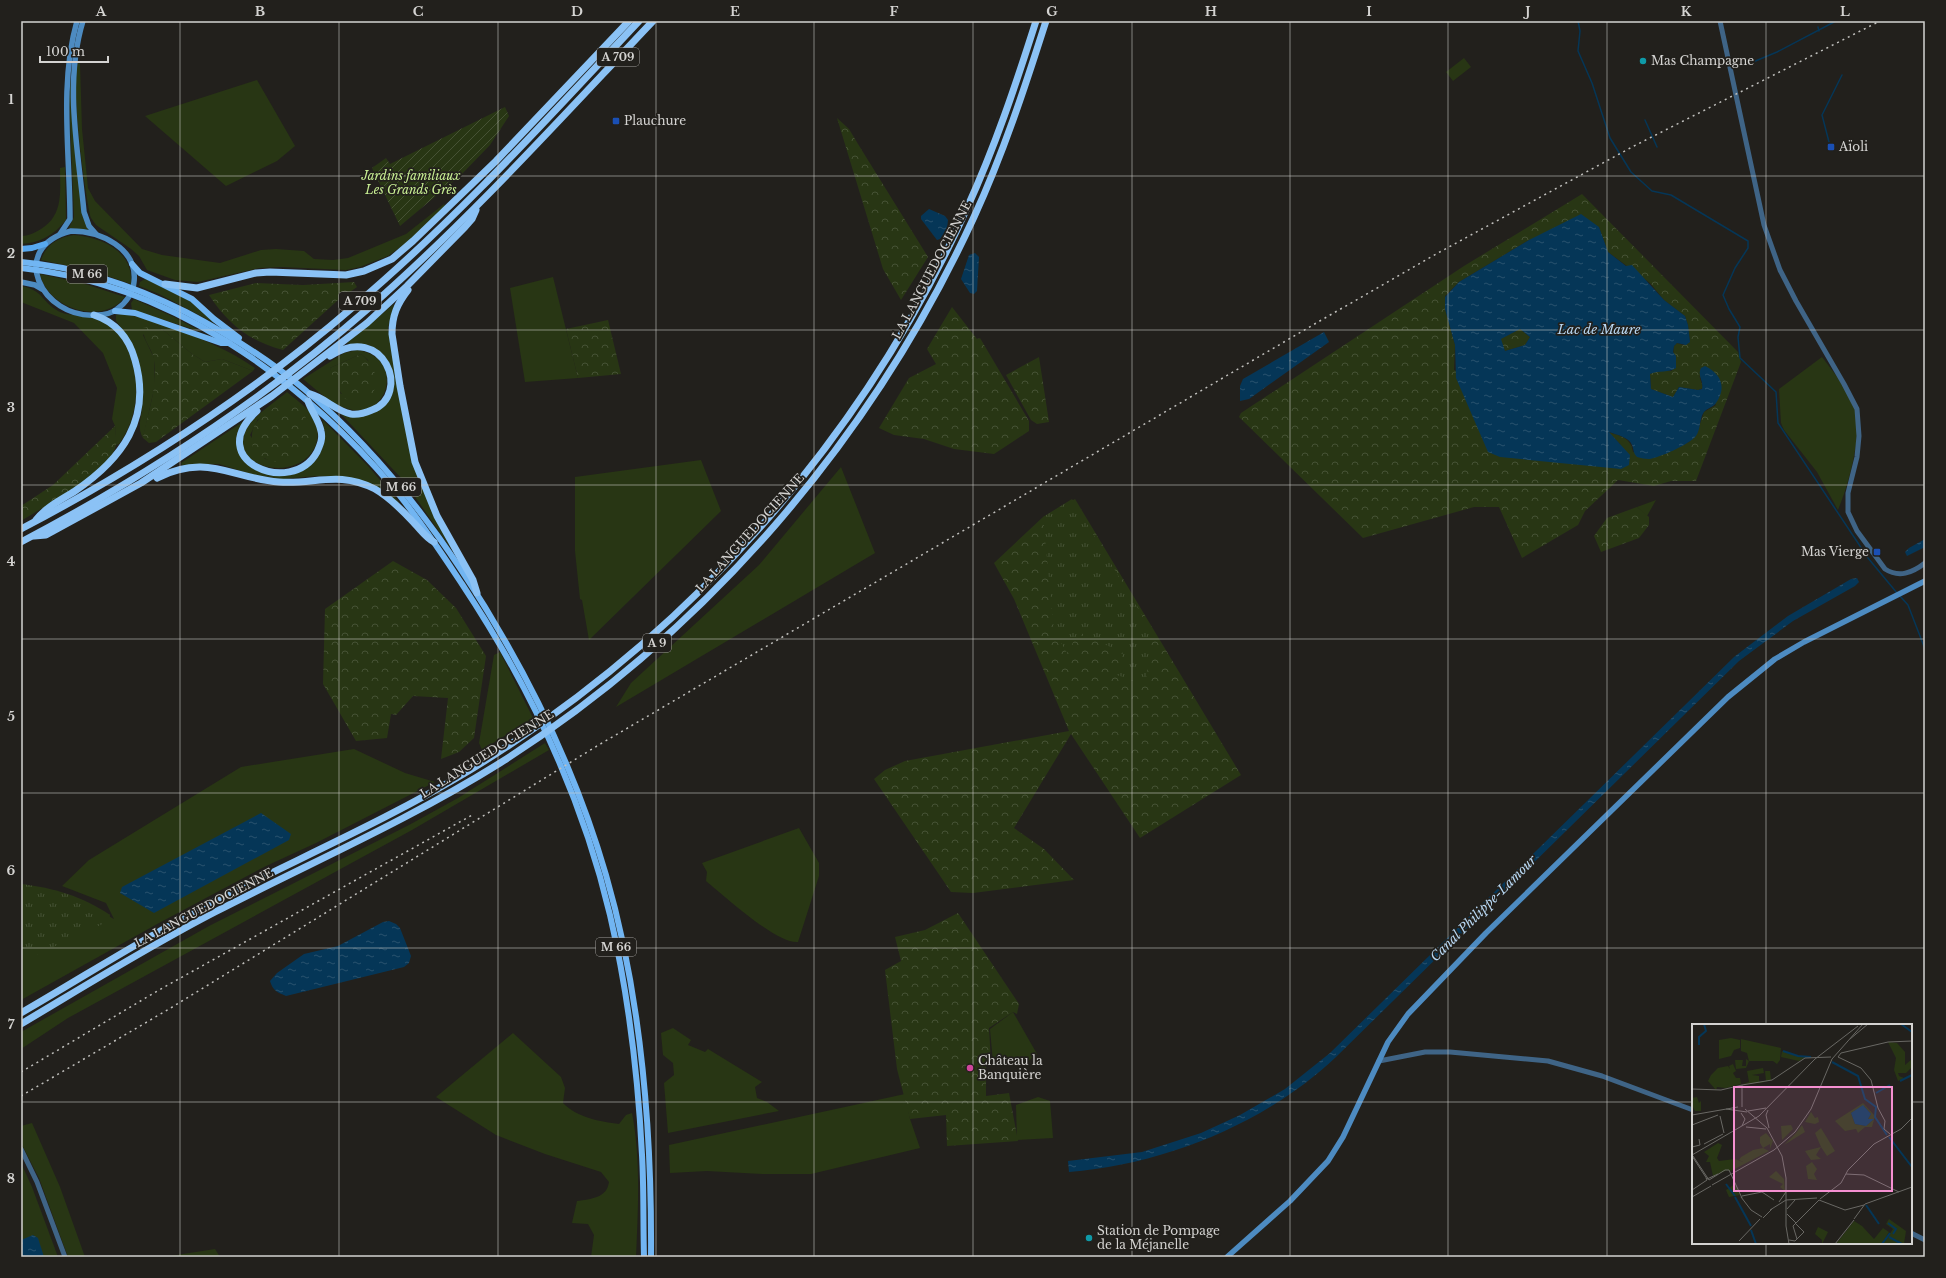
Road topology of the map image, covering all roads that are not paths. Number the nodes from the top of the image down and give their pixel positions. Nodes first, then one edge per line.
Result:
1 (77, 21) edge
2 (83, 21) edge
3 (629, 21) edge
4 (639, 21) edge
5 (653, 21) edge
6 (1036, 21) edge
7 (1046, 21) edge
8 (1720, 21) edge
9 (73, 57) junction
10 (478, 206) junction
11 (60, 234) junction
12 (96, 235) junction
13 (45, 244) junction
14 (21, 248) edge
15 (21, 262) edge
16 (132, 264) junction
17 (427, 267) junction
18 (21, 268) edge
19 (21, 282) edge
20 (165, 284) junction
21 (42, 289) junction
22 (114, 311) junction
23 (94, 315) junction
24 (229, 343) junction
25 (248, 347) junction
26 (311, 366) junction
27 (272, 396) junction
28 (309, 397) junction
29 (142, 483) junction
30 (33, 523) junction
31 (21, 530) edge
32 (32, 536) junction
33 (21, 542) edge
34 (434, 542) junction
35 (1925, 563) edge
36 (1925, 581) edge
37 (477, 593) junction
38 (540, 713) junction
39 (567, 773) junction
40 (21, 1013) edge
41 (21, 1024) edge
42 (1379, 1061) junction
43 (1692, 1110) edge
44 (21, 1149) edge
45 (1912, 1234) edge
46 (1925, 1240) edge
47 (652, 1255) edge
48 (65, 1257) edge
49 (642, 1257) edge
50 (1227, 1257) edge

1 - 9 main road
2 - 9 main road
3 - 20 highway
4 - 30 highway, A 709
5 - 10 highway, A 709
6 - 40 highway, LA LANGUEDOCIENNE / A 9
7 - 41 highway, LA LANGUEDOCIENNE / A 9
8 - 35 street
9 - 11 main road
9 - 12 main road
10 - 17 highway
10 - 32 highway, A 709
11 - 12 main road
11 - 13 main road
12 - 16 main road
13 - 14 main road
13 - 21 main road
15 - 25 highway, M 66
16 - 20 highway, M 66
16 - 22 main road
17 - 26 highway
17 - 37 highway
18 - 24 highway, M 66
19 - 21 main road
20 - 25 highway, M 66
21 - 23 main road
22 - 23 main road
22 - 24 highway, M 66
23 - 30 highway
24 - 28 highway, M 66
25 - 28 highway, M 66
26 - 27 highway
26 - 28 highway
27 - 28 highway
27 - 29 highway
28 - 34 highway, M 66
28 - 37 highway, M 66
29 - 32 highway
29 - 34 highway
30 - 31 highway, A 709
32 - 33 highway, A 709
34 - 38 highway, M 66
36 - 42 main road
37 - 38 highway, M 66
38 - 39 highway, M 66
39 - 47 highway, M 66
39 - 49 highway, M 66
42 - 43 street
42 - 50 main road
44 - 48 street
45 - 46 street

